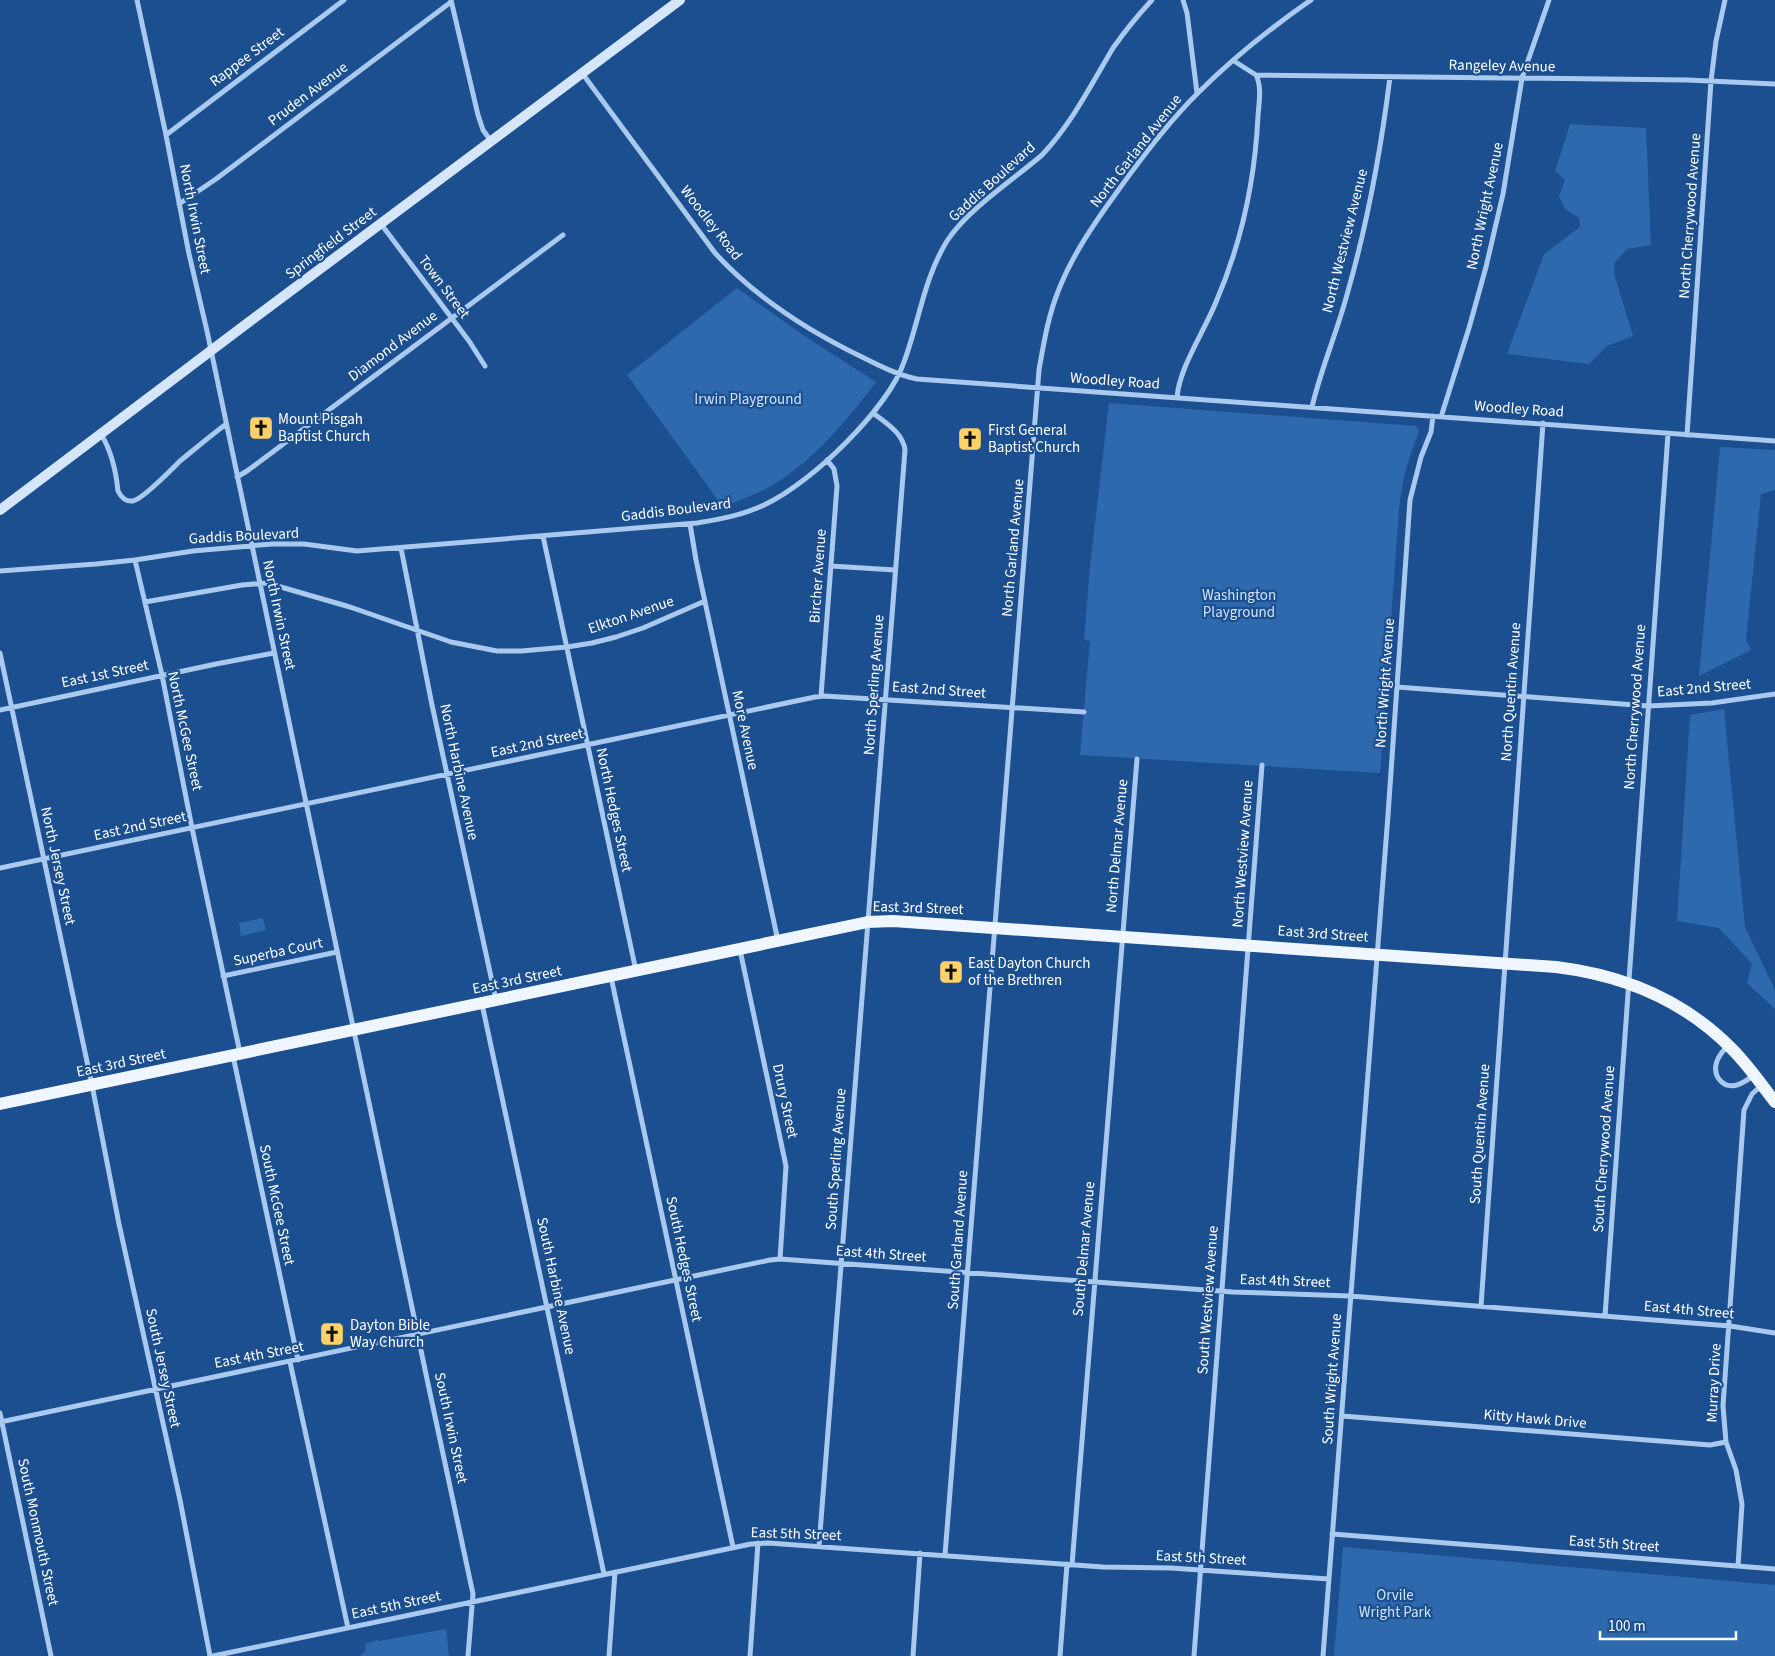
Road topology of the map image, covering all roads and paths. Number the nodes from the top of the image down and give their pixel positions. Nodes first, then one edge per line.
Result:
1 (137, 0) edge
2 (344, 0) edge
3 (679, 0) edge
4 (1152, 0) edge
5 (1183, 0) edge
6 (1310, 0) edge
7 (1549, 0) edge
8 (1725, 0) edge
9 (451, 1) edge
10 (1234, 61) junction
11 (582, 73) junction
12 (1256, 75) junction
13 (1390, 77) junction
14 (1522, 78) junction
15 (1711, 81) junction
16 (1775, 84) edge
17 (1198, 93) junction
18 (166, 135) junction
19 (491, 141) junction
20 (179, 204) junction
21 (381, 224) junction
22 (563, 234) dead end
23 (451, 318) junction
24 (210, 352) junction
25 (485, 366) dead end
26 (899, 375) junction
27 (1038, 388) junction
28 (1177, 397) junction
29 (1312, 407) junction
30 (873, 413) junction
31 (1433, 416) junction
32 (1441, 417) junction
33 (1543, 423) junction
34 (225, 425) junction
35 (101, 434) junction
36 (1668, 434) junction
37 (1687, 435) junction
38 (1775, 441) edge
39 (827, 460) junction
40 (237, 477) junction
41 (0, 510) edge
42 (690, 524) junction
43 (544, 536) junction
44 (252, 546) junction
45 (401, 548) junction
46 (135, 560) junction
47 (831, 566) junction
48 (895, 570) junction
49 (0, 571) edge
50 (260, 583) junction
51 (705, 601) junction
52 (145, 602) junction
53 (416, 630) junction
54 (567, 647) junction
55 (0, 653) edge
56 (274, 653) junction
57 (162, 675) junction
58 (1397, 687) junction
59 (1775, 694) edge
60 (821, 696) junction
61 (1524, 696) junction
62 (885, 699) junction
63 (1648, 706) junction
64 (12, 707) junction
65 (1012, 707) junction
66 (0, 710) edge
67 (1084, 712) dead end
68 (729, 715) junction
69 (588, 745) junction
70 (1137, 758) dead end
71 (1262, 765) dead end
72 (447, 774) junction
73 (306, 804) junction
74 (192, 828) junction
75 (43, 859) junction
76 (0, 868) edge
77 (868, 922) junction
78 (995, 928) junction
79 (1122, 936) junction
80 (778, 941) junction
81 (1249, 945) junction
82 (740, 949) junction
83 (337, 952) junction
84 (1376, 954) junction
85 (1505, 963) junction
86 (636, 971) junction
87 (223, 976) junction
88 (611, 976) junction
89 (1628, 983) junction
90 (496, 1000) junction
91 (482, 1004) junction
92 (354, 1030) junction
93 (1728, 1045) junction
94 (236, 1055) junction
95 (1758, 1080) junction
96 (92, 1085) junction
97 (1775, 1102) edge
98 (0, 1104) edge
99 (780, 1259) junction
100 (840, 1264) junction
101 (968, 1273) junction
102 (676, 1281) junction
103 (1094, 1282) junction
104 (1221, 1291) junction
105 (1350, 1296) junction
106 (1481, 1306) junction
107 (547, 1308) junction
108 (1605, 1316) junction
109 (1730, 1326) junction
110 (1775, 1333) edge
111 (418, 1335) junction
112 (298, 1360) junction
113 (290, 1362) junction
114 (155, 1390) junction
115 (0, 1413) edge
116 (1342, 1416) junction
117 (1, 1422) edge
118 (1726, 1442) junction
119 (1332, 1534) junction
120 (758, 1543) junction
121 (819, 1546) junction
122 (733, 1547) junction
123 (920, 1553) junction
124 (945, 1555) junction
125 (1070, 1564) junction
126 (1738, 1566) junction
127 (1775, 1569) edge
128 (1200, 1570) junction
129 (615, 1572) junction
130 (604, 1574) junction
131 (1329, 1579) junction
132 (473, 1601) junction
133 (348, 1628) junction
134 (51, 1656) edge
135 (212, 1656) edge
136 (468, 1656) edge
137 (609, 1656) edge
138 (750, 1656) edge
139 (913, 1656) edge
140 (1060, 1656) edge
141 (1194, 1656) edge
142 (1323, 1656) edge

1 - 18 street, North Irwin Street
2 - 18 street, Rappee Street
3 - 11 main road, Springfield Street
4 - 26 street, Gaddis Boulevard
5 - 17 street
6 - 10 street, North Garland Avenue
7 - 14 street, North Wright Avenue
8 - 15 street, North Cherrywood Avenue
9 - 19 street
9 - 20 street, Pruden Avenue
10 - 12 street
10 - 17 street, North Garland Avenue
11 - 19 main road, Springfield Street
11 - 26 street, Woodley Road
12 - 13 street, Rangeley Avenue
12 - 28 street
13 - 14 street, Rangeley Avenue
13 - 29 street, North Westview Avenue
14 - 15 street, Rangeley Avenue
14 - 32 street, North Wright Avenue
15 - 16 street, Rangeley Avenue
15 - 37 street, North Cherrywood Avenue
17 - 27 street, North Garland Avenue
18 - 20 street, North Irwin Street
19 - 21 main road, Springfield Street
20 - 24 street, North Irwin Street
21 - 23 street, Town Street
21 - 24 main road, Springfield Street
22 - 23 street, Diamond Avenue
23 - 25 street, Town Street
23 - 40 street, Diamond Avenue
24 - 34 street, North Irwin Street
24 - 35 main road, Springfield Street
26 - 27 street, Woodley Road
26 - 30 street, Gaddis Boulevard
27 - 28 street, Woodley Road
27 - 65 street, North Garland Avenue
28 - 29 street, Woodley Road
29 - 31 street, Woodley Road
30 - 39 street, Gaddis Boulevard
30 - 48 street, North Sperling Avenue
31 - 32 street, Woodley Road
31 - 58 street, North Wright Avenue
32 - 33 street, Woodley Road
33 - 36 street, Woodley Road
33 - 61 street, North Quentin Avenue
34 - 35 street
34 - 40 street, North Irwin Street
35 - 41 main road, Springfield Street
36 - 37 street, Woodley Road
36 - 63 street, North Cherrywood Avenue
37 - 38 street, Woodley Road
39 - 42 street, Gaddis Boulevard
39 - 47 street, Bircher Avenue
40 - 44 street, North Irwin Street
42 - 43 street, Gaddis Boulevard
42 - 51 street, More Avenue
43 - 45 street, Gaddis Boulevard
43 - 54 street, North Hedges Street
44 - 45 street, Gaddis Boulevard
44 - 46 street, Gaddis Boulevard
44 - 50 street, North Irwin Street
45 - 53 street, North Harbine Avenue
46 - 49 street, Gaddis Boulevard
46 - 52 street, North McGee Street
47 - 48 street
47 - 60 street, Bircher Avenue
48 - 62 street, North Sperling Avenue
50 - 52 street
50 - 53 street
50 - 56 street, North Irwin Street
51 - 54 street, Elkton Avenue
51 - 68 street, More Avenue
52 - 57 street, North McGee Street
53 - 54 street, Elkton Avenue
53 - 72 street, North Harbine Avenue
54 - 69 street, North Hedges Street
55 - 64 street, North Jersey Street
56 - 57 street, East 1st Street
56 - 73 street, North Irwin Street
57 - 64 street, East 1st Street
57 - 74 street, North McGee Street
58 - 61 street, East 2nd Street
58 - 84 street, North Wright Avenue
59 - 63 street, East 2nd Street
60 - 62 street, East 2nd Street
60 - 68 street, East 2nd Street
61 - 63 street, East 2nd Street
61 - 85 street, North Quentin Avenue
62 - 65 street, East 2nd Street
62 - 77 street, North Sperling Avenue
63 - 89 street, North Cherrywood Avenue
64 - 66 street, East 1st Street
64 - 75 street, North Jersey Street
65 - 67 street, East 2nd Street
65 - 78 street, North Garland Avenue
68 - 69 street, East 2nd Street
68 - 80 street, More Avenue
69 - 72 street, East 2nd Street
69 - 86 street, North Hedges Street
70 - 79 street, North Delmar Avenue
71 - 81 street, North Westview Avenue
72 - 73 street, East 2nd Street
72 - 90 street, North Harbine Avenue
73 - 74 street, East 2nd Street
73 - 83 street, North Irwin Street
74 - 75 street, East 2nd Street
74 - 87 street, North McGee Street
75 - 76 street, East 2nd Street
75 - 96 street, North Jersey Street
77 - 78 main road, East 3rd Street
77 - 80 main road, East 3rd Street
77 - 100 street, South Sperling Avenue
78 - 79 main road, East 3rd Street
78 - 101 street, South Garland Avenue
79 - 81 main road, East 3rd Street
79 - 103 street, South Delmar Avenue
80 - 82 main road, East 3rd Street
81 - 84 main road, East 3rd Street
81 - 104 street, South Westview Avenue
82 - 86 main road, East 3rd Street
82 - 99 street, Drury Street
83 - 87 street, Superba Court
83 - 92 street, North Irwin Street
84 - 85 main road, East 3rd Street
84 - 105 street, South Wright Avenue
85 - 89 main road, East 3rd Street
85 - 106 street, South Quentin Avenue
86 - 88 main road, East 3rd Street
87 - 94 street, North McGee Street
88 - 90 main road, East 3rd Street
88 - 102 street, South Hedges Street
89 - 93 main road, East 3rd Street
89 - 108 street, South Cherrywood Avenue
90 - 91 main road, East 3rd Street
91 - 92 main road, East 3rd Street
91 - 107 street, South Harbine Avenue
92 - 94 main road, East 3rd Street
92 - 111 street, South Irwin Street
93 - 95 main road, East 3rd Street
93 - 95 street
94 - 96 main road, East 3rd Street
94 - 112 street, South McGee Street
95 - 97 main road, East 3rd Street
95 - 109 street, Murray Drive
96 - 98 main road, East 3rd Street
96 - 114 street, South Jersey Street
99 - 100 street, East 4th Street
99 - 102 street, East 4th Street
100 - 101 street, East 4th Street
100 - 121 street, South Sperling Avenue
101 - 103 street, East 4th Street
101 - 124 street, South Garland Avenue
102 - 107 street, East 4th Street
102 - 122 street, South Hedges Street
103 - 104 street, East 4th Street
103 - 125 street, South Delmar Avenue
104 - 105 street, East 4th Street
104 - 128 street, South Westview Avenue
105 - 106 street, East 4th Street
105 - 116 street, South Wright Avenue
106 - 108 street, East 4th Street
107 - 111 street, East 4th Street
107 - 130 street, South Harbine Avenue
108 - 109 street, East 4th Street
109 - 110 street, East 4th Street
109 - 118 street, Murray Drive
111 - 112 street, East 4th Street
111 - 132 street, South Irwin Street
112 - 113 street, East 4th Street
113 - 114 street, East 4th Street
113 - 133 street
114 - 117 street, East 4th Street
114 - 135 street, South Jersey Street
115 - 117 street, South Monmouth Street
116 - 118 street, Kitty Hawk Drive
116 - 119 street, South Wright Avenue
117 - 134 street, South Monmouth Street
118 - 126 street, Murray Drive
119 - 126 street, East 5th Street
119 - 131 street, South Wright Avenue
120 - 121 street, East 5th Street
120 - 122 street, East 5th Street
120 - 138 street
121 - 123 street, East 5th Street
122 - 129 street, East 5th Street
123 - 124 street, East 5th Street
123 - 139 street
124 - 125 street, East 5th Street
125 - 128 street, East 5th Street
125 - 140 street, South Delmar Avenue
126 - 127 street, East 5th Street
128 - 131 street, East 5th Street
128 - 141 street, South Westview Avenue
129 - 130 street, East 5th Street
129 - 137 street
130 - 132 street, East 5th Street
131 - 142 street, South Wright Avenue
132 - 133 street, East 5th Street
132 - 136 street, South Irwin Street
133 - 135 street, East 5th Street

